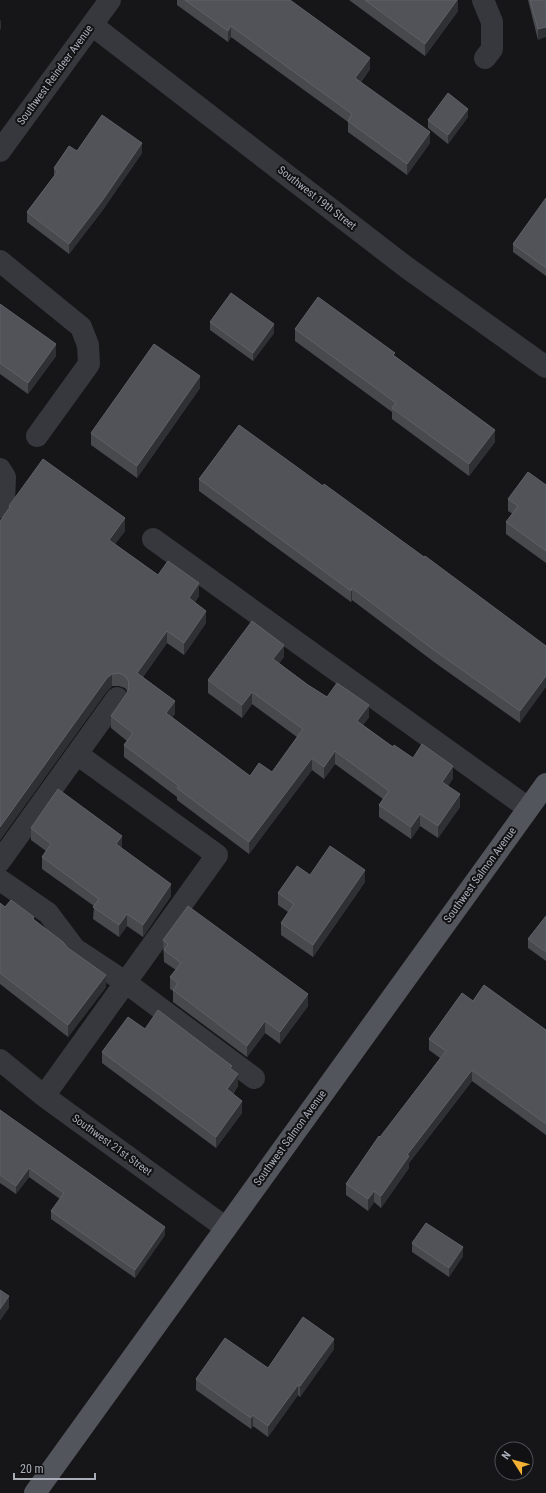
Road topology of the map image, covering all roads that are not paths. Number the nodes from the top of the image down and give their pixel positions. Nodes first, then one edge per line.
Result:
1 (110, 0) edge
2 (483, 0) edge
3 (92, 25) junction
4 (485, 58) dead end
5 (0, 151) edge
6 (0, 261) edge
7 (546, 367) edge
8 (37, 436) dead end
9 (0, 469) edge
10 (0, 507) edge
11 (153, 539) dead end
12 (117, 698) dead end
13 (77, 754) junction
14 (546, 784) edge
15 (528, 808) junction
16 (0, 861) edge
17 (0, 880) edge
18 (125, 982) junction
19 (0, 1060) edge
20 (254, 1078) dead end
21 (44, 1096) junction
22 (226, 1228) junction
23 (35, 1493) edge

1 - 3 street, Southwest Reindeer Avenue
2 - 4 street
3 - 5 street, Southwest Reindeer Avenue
3 - 7 street, Southwest 19th Street
6 - 8 street
9 - 10 street
11 - 15 street
12 - 13 street
13 - 16 street
13 - 18 street
14 - 15 main road, Southwest Salmon Avenue
15 - 22 main road, Southwest Salmon Avenue
17 - 18 street
18 - 20 street
18 - 21 street
19 - 21 street, Southwest 21st Street
21 - 22 street, Southwest 21st Street
22 - 23 main road, Southwest Salmon Avenue

